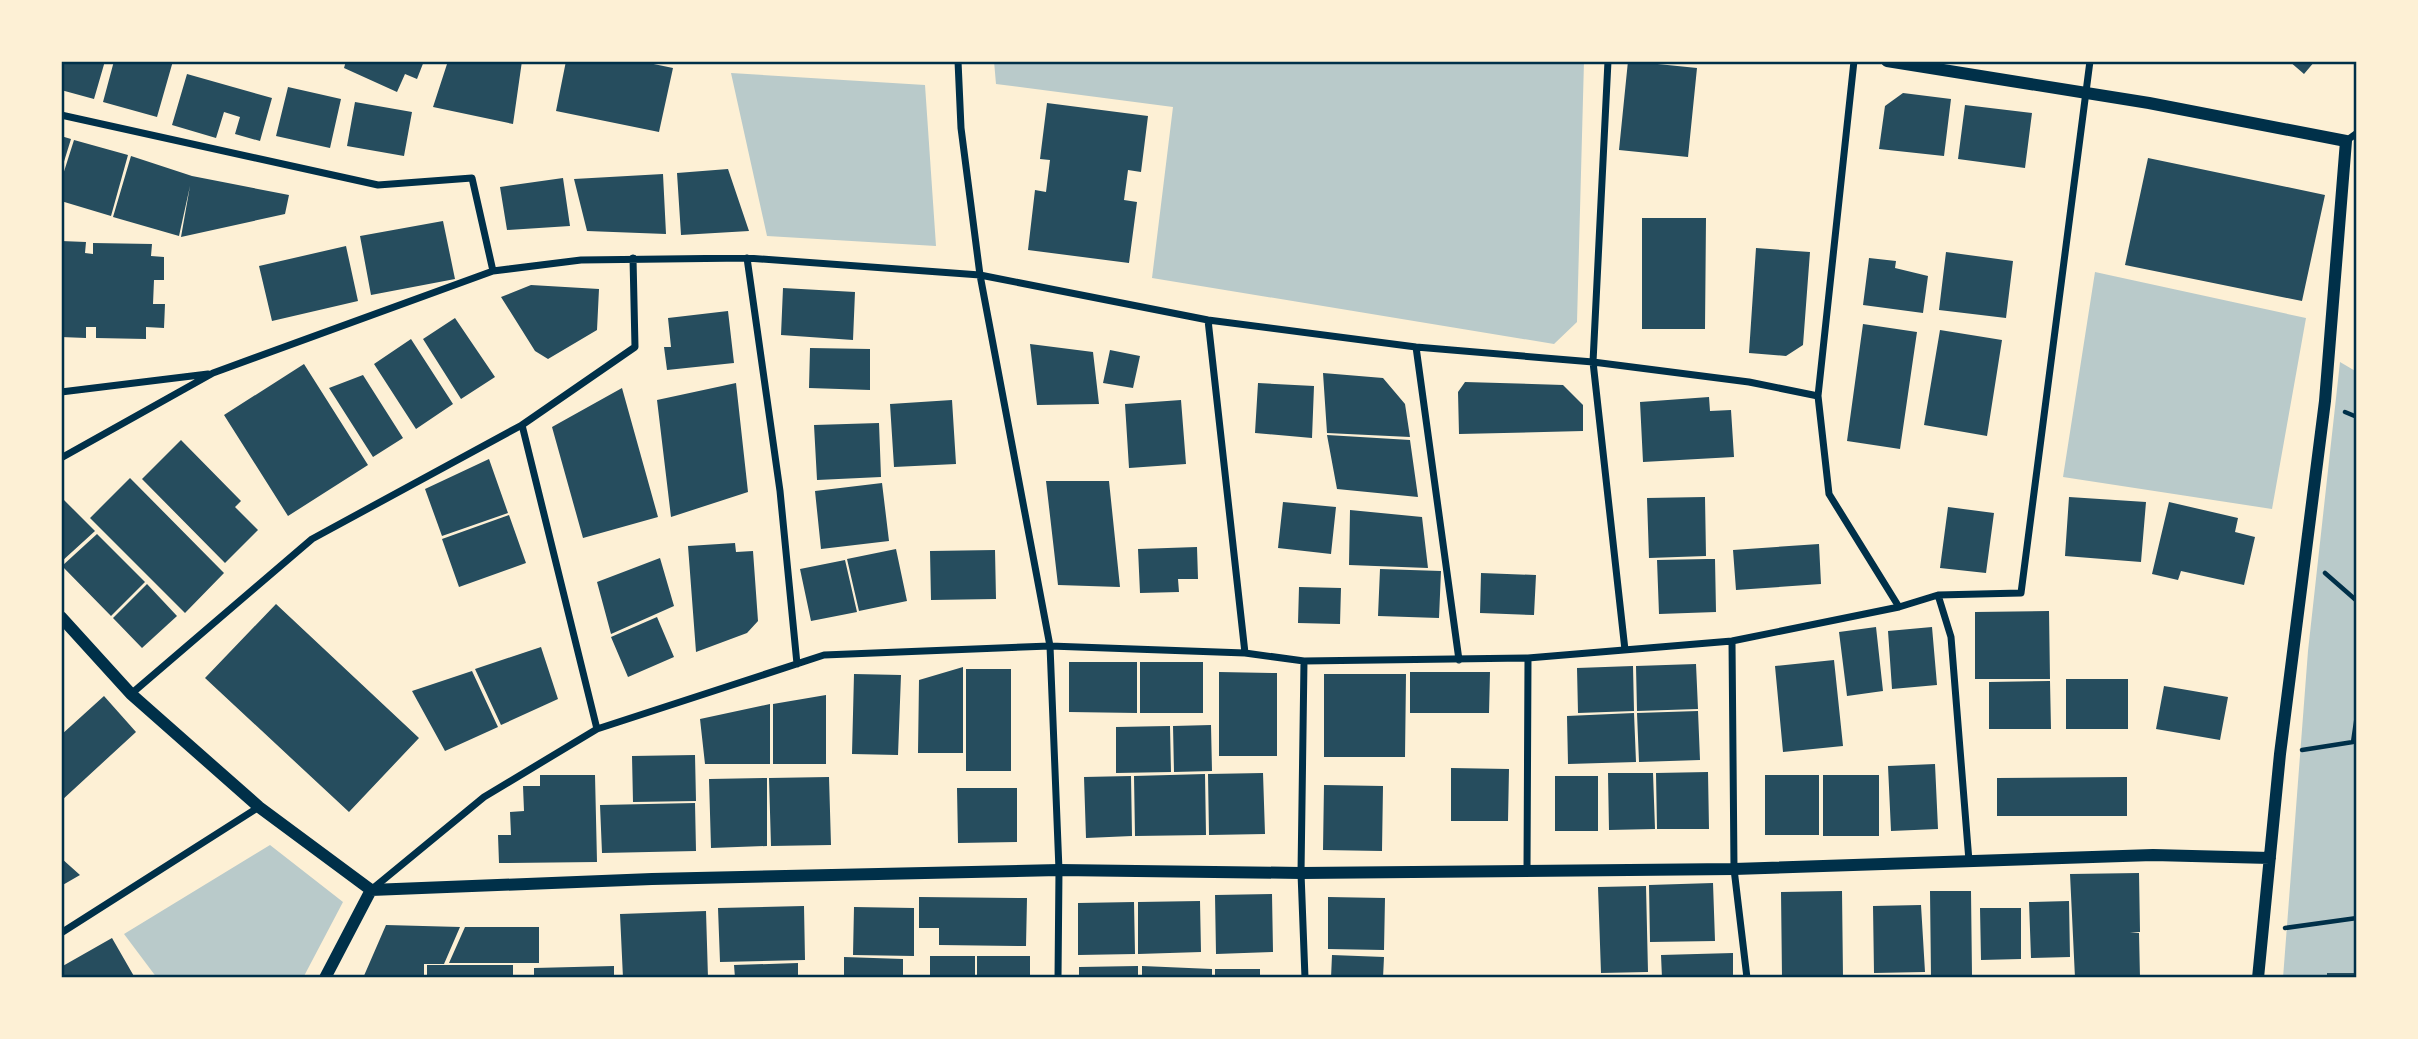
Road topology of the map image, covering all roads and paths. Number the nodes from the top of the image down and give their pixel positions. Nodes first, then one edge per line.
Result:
1 (958, 61) edge
2 (1608, 61) edge
3 (1854, 61) edge
4 (1887, 61) edge
5 (2090, 61) edge
6 (2084, 93) junction
7 (61, 115) edge
8 (2351, 137) edge
9 (633, 258) junction
10 (747, 258) junction
11 (493, 271) junction
12 (980, 275) junction
13 (1209, 320) junction
14 (1416, 347) junction
15 (1593, 362) junction
16 (213, 373) junction
17 (61, 392) edge
18 (1818, 396) junction
19 (522, 425) junction
20 (61, 458) edge
21 (2306, 556) junction
22 (1938, 596) junction
23 (2357, 601) edge
24 (1899, 607) junction
25 (61, 617) edge
26 (1732, 641) junction
27 (1050, 646) junction
28 (1625, 650) junction
29 (1245, 653) junction
30 (1528, 658) junction
31 (1460, 660) junction
32 (1304, 661) junction
33 (797, 664) junction
34 (131, 694) junction
35 (2357, 715) edge
36 (597, 729) junction
37 (2280, 754) junction
38 (260, 807) junction
39 (2270, 858) junction
40 (1969, 861) junction
41 (1734, 869) junction
42 (1059, 870) junction
43 (1527, 870) junction
44 (1301, 873) junction
45 (371, 890) junction
46 (2357, 918) edge
47 (2262, 931) junction
48 (61, 933) edge
49 (325, 978) edge
50 (1058, 978) edge
51 (1305, 978) edge
52 (1747, 978) edge
53 (2258, 978) edge

1 - 12 street
2 - 15 street
3 - 18 street
4 - 6 street
5 - 6 street
6 - 8 street
6 - 22 street
7 - 11 street
8 - 21 street
9 - 10 street
9 - 11 street
9 - 19 street
10 - 12 street
10 - 33 street
11 - 16 street
12 - 13 street
12 - 27 street
13 - 14 street
13 - 29 street
14 - 15 street
14 - 31 street
15 - 18 street
15 - 28 street
16 - 17 street
16 - 20 street
18 - 24 street
19 - 34 street
19 - 36 street
21 - 23 path
21 - 37 street
22 - 24 street
22 - 40 street
24 - 26 street
25 - 34 street
26 - 28 street
26 - 41 street
27 - 29 street
27 - 33 street
27 - 42 street
28 - 30 street
29 - 32 street
30 - 31 street
30 - 43 street
31 - 32 street
32 - 44 street
33 - 36 street
34 - 38 street
35 - 37 path
36 - 45 street
37 - 39 street
38 - 45 street
38 - 48 street
39 - 40 street
39 - 47 street
40 - 41 street
41 - 43 street
41 - 52 street
42 - 44 street
42 - 45 street
42 - 50 street
43 - 44 street
44 - 51 street
45 - 49 street
46 - 47 path
47 - 53 street

